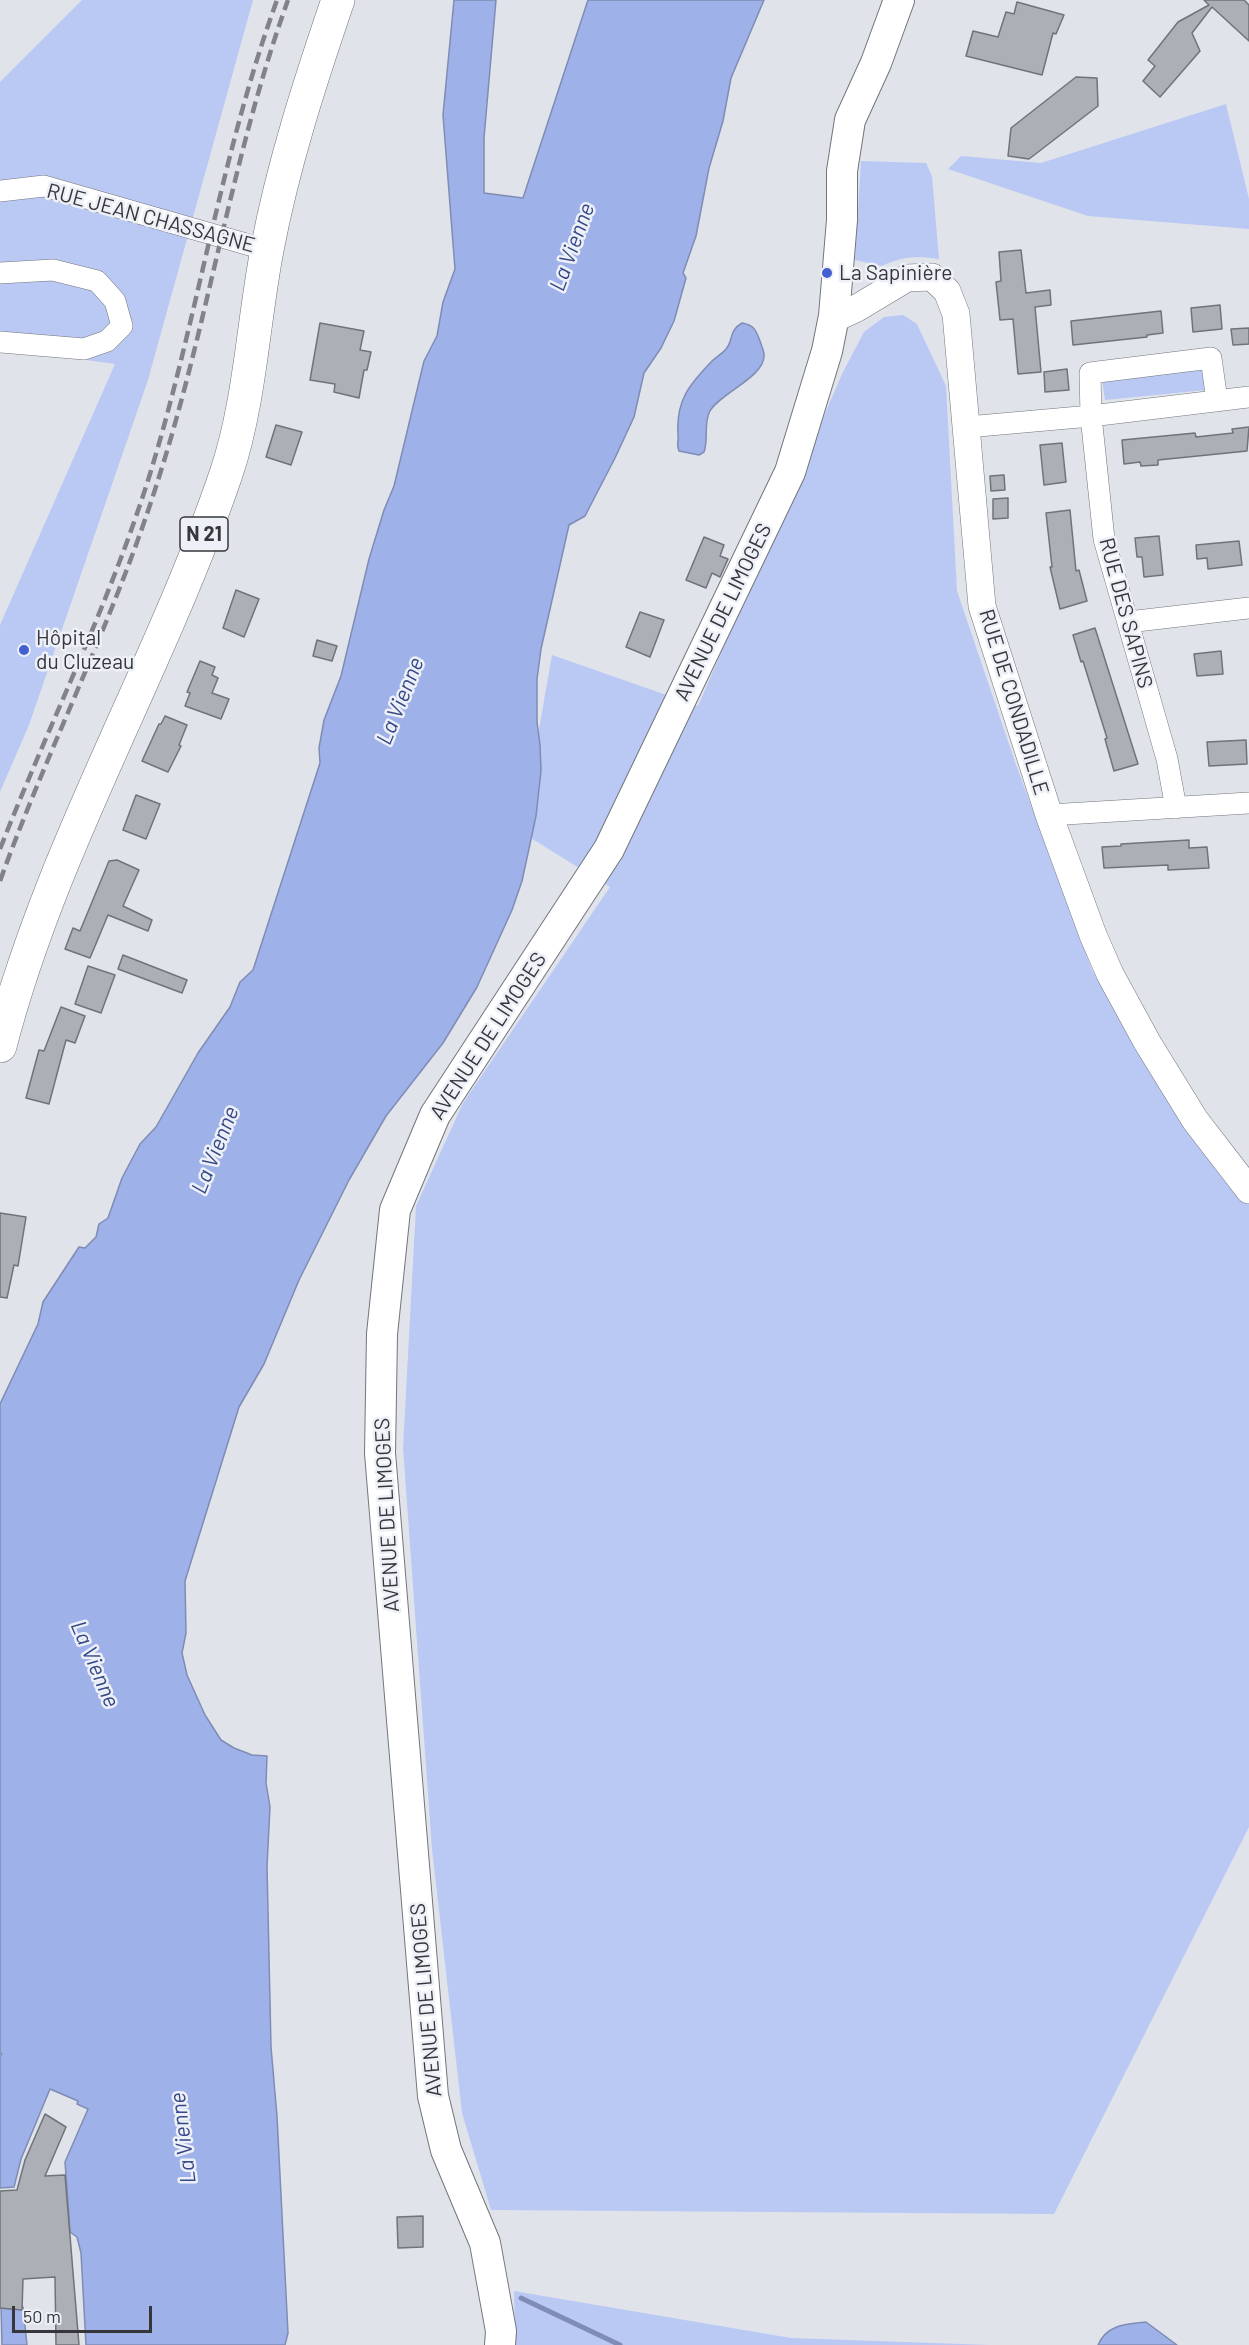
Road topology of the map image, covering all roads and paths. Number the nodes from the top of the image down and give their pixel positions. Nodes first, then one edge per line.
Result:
1 (338, 0) edge
2 (899, 0) edge
3 (0, 191) edge
4 (267, 250) junction
5 (0, 273) edge
6 (834, 316) junction
7 (0, 342) edge
8 (1249, 397) edge
9 (1217, 400) junction
10 (1091, 416) junction
11 (967, 427) junction
12 (1249, 608) edge
13 (1128, 622) junction
14 (1249, 803) edge
15 (1176, 808) junction
16 (1049, 815) junction
17 (0, 1046) edge
18 (1249, 1190) edge
19 (500, 2345) edge

1 - 4 main road, N 21
2 - 6 main road, AVENUE DE LIMOGES
3 - 4 street, RUE JEAN CHASSAGNE
4 - 17 main road, N 21
5 - 7 street
6 - 11 street, RUE DE CONDADILLE
6 - 19 main road, AVENUE DE LIMOGES
8 - 9 street
9 - 10 street
9 - 10 street, RUE DES SAPINS
10 - 11 street
10 - 13 street, RUE DES SAPINS
11 - 16 street, RUE DE CONDADILLE
12 - 13 street
13 - 15 street, RUE DES SAPINS
14 - 15 street
15 - 16 street
16 - 18 street, RUE DE CONDADILLE

